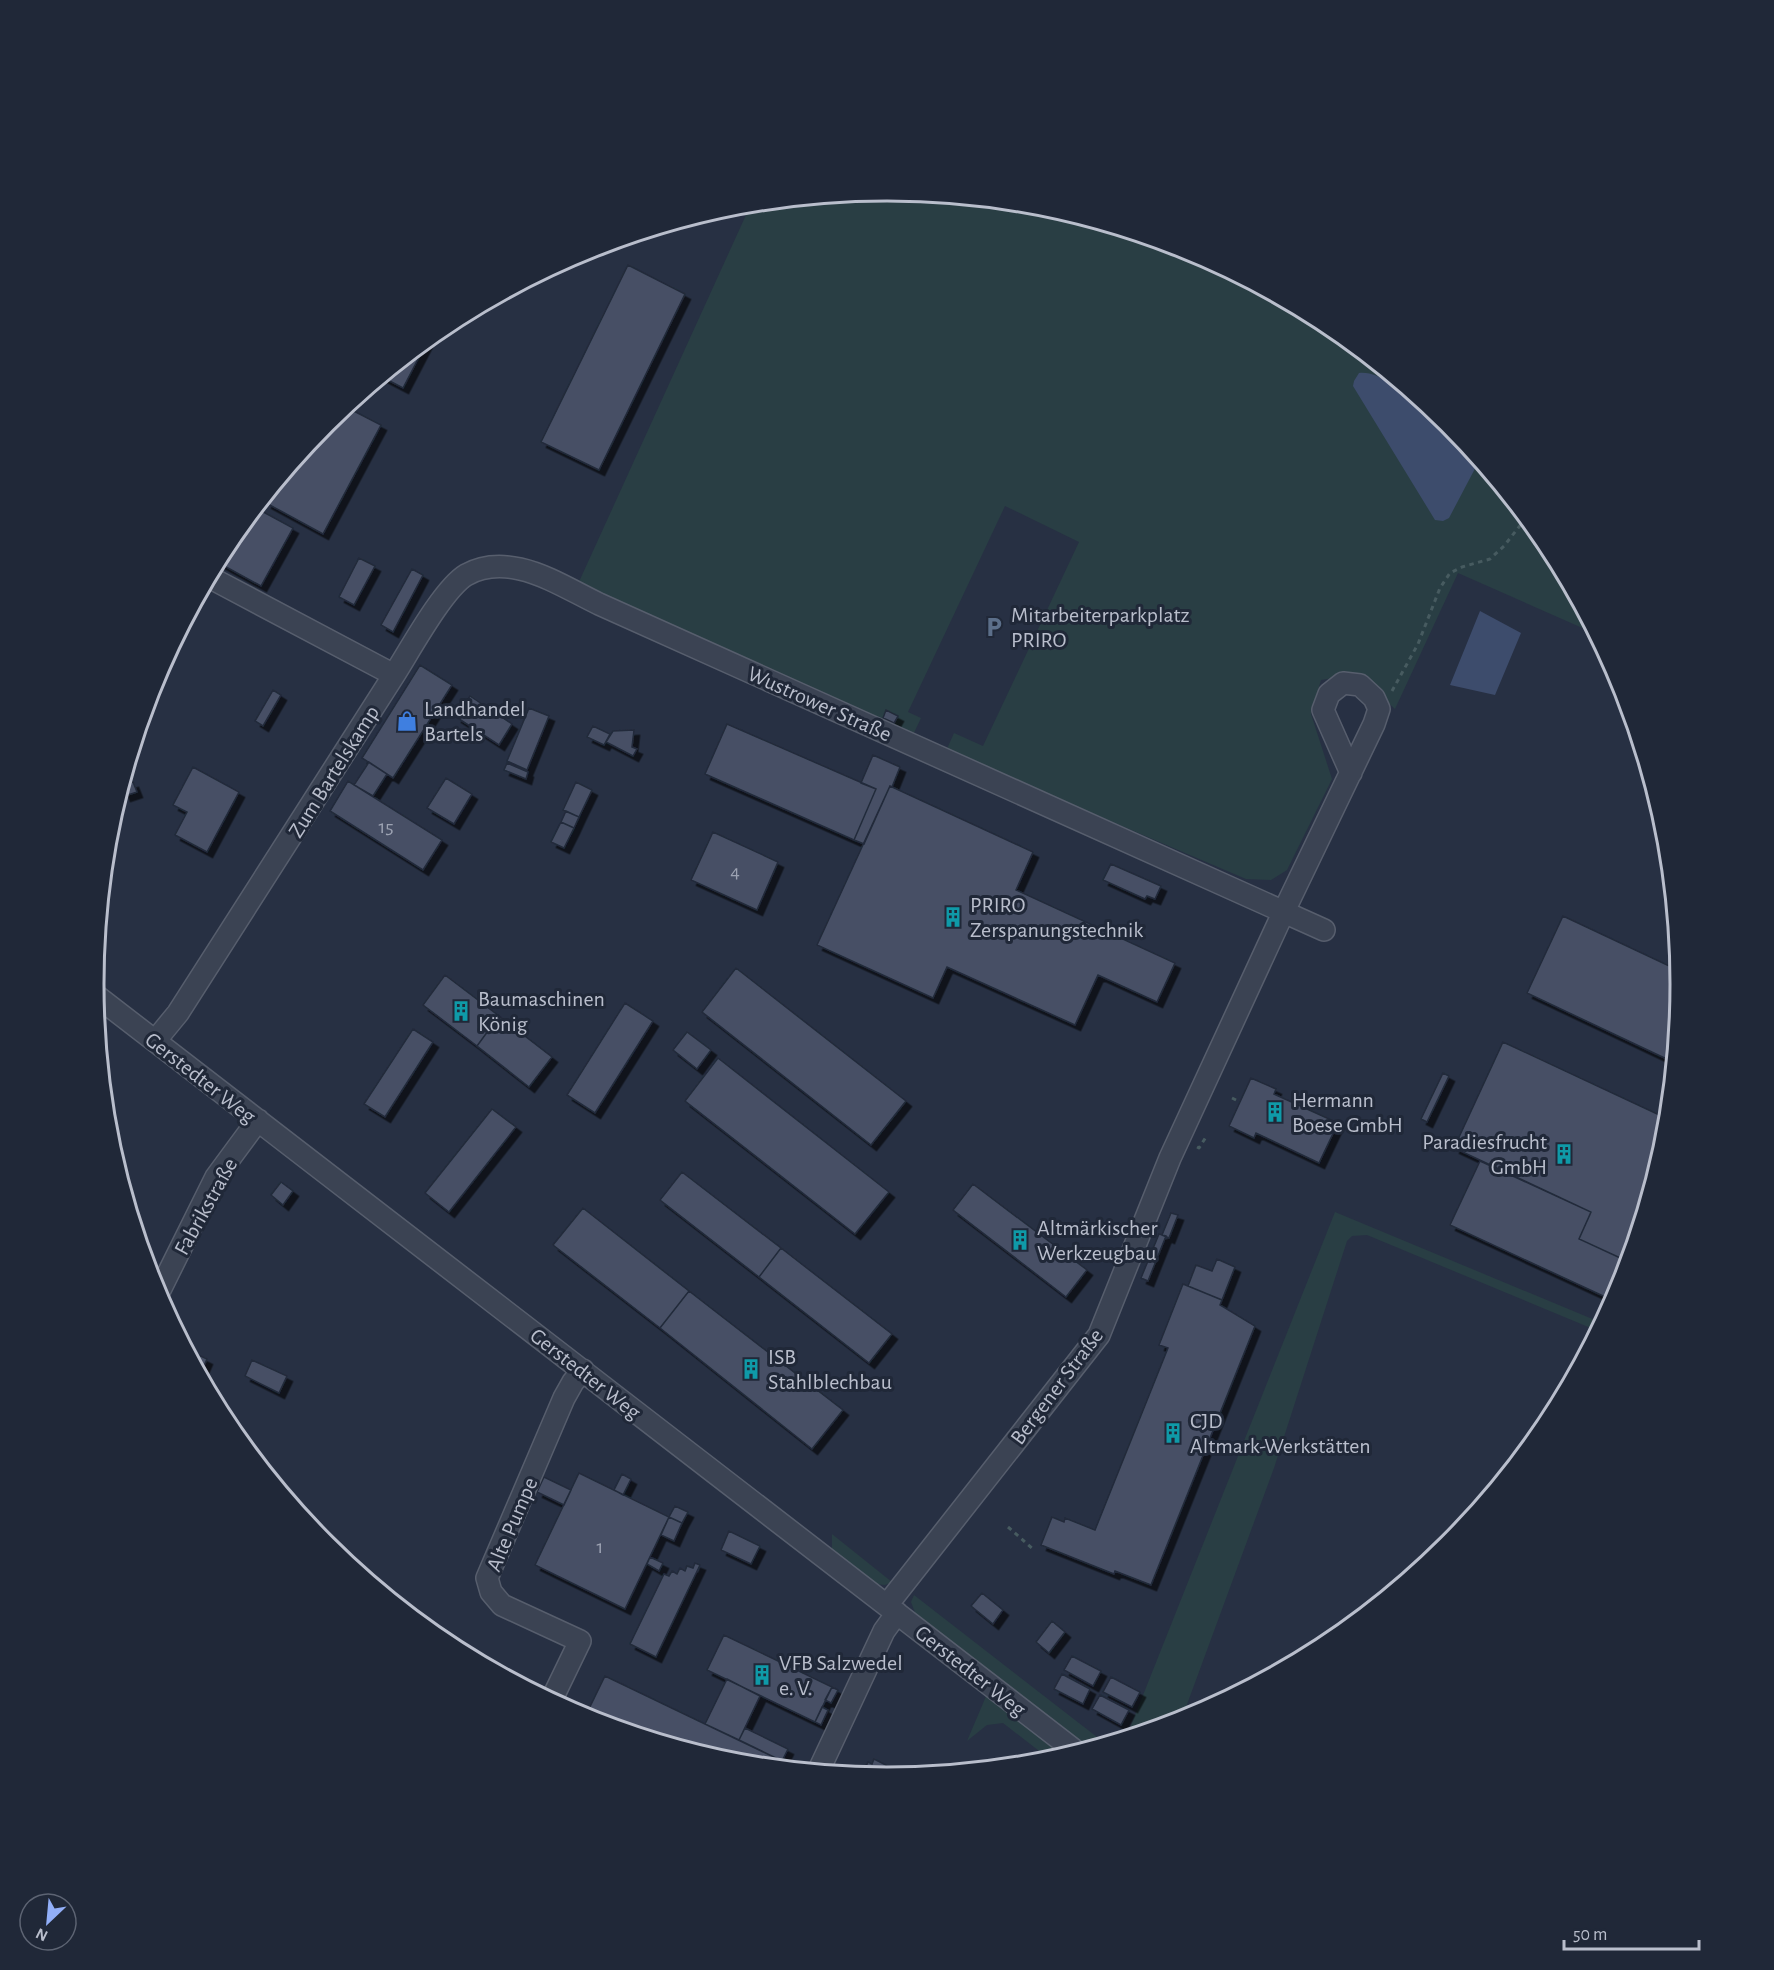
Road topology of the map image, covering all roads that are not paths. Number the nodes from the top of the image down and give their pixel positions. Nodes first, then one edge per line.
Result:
1 (216, 581) edge
2 (394, 675) junction
3 (1351, 774) dead end
4 (1284, 911) junction
5 (1324, 930) dead end
6 (104, 1002) edge
7 (155, 1041) junction
8 (258, 1120) junction
9 (163, 1284) edge
10 (583, 1370) junction
11 (892, 1609) junction
12 (554, 1694) edge
13 (1070, 1746) edge
14 (822, 1766) edge

1 - 2 street
2 - 4 street, Wustrower Straße
2 - 7 street, Zum Bartelskamp
3 - 4 street, Bergener Straße
4 - 5 street, Wustrower Straße
4 - 11 street, Bergener Straße
6 - 7 street, Gerstedter Weg
7 - 8 street, Gerstedter Weg
8 - 9 street, Fabrikstraße
8 - 10 street, Gerstedter Weg
10 - 11 street, Gerstedter Weg
10 - 12 street, Alte Pumpe
11 - 13 street, Gerstedter Weg
11 - 14 street

